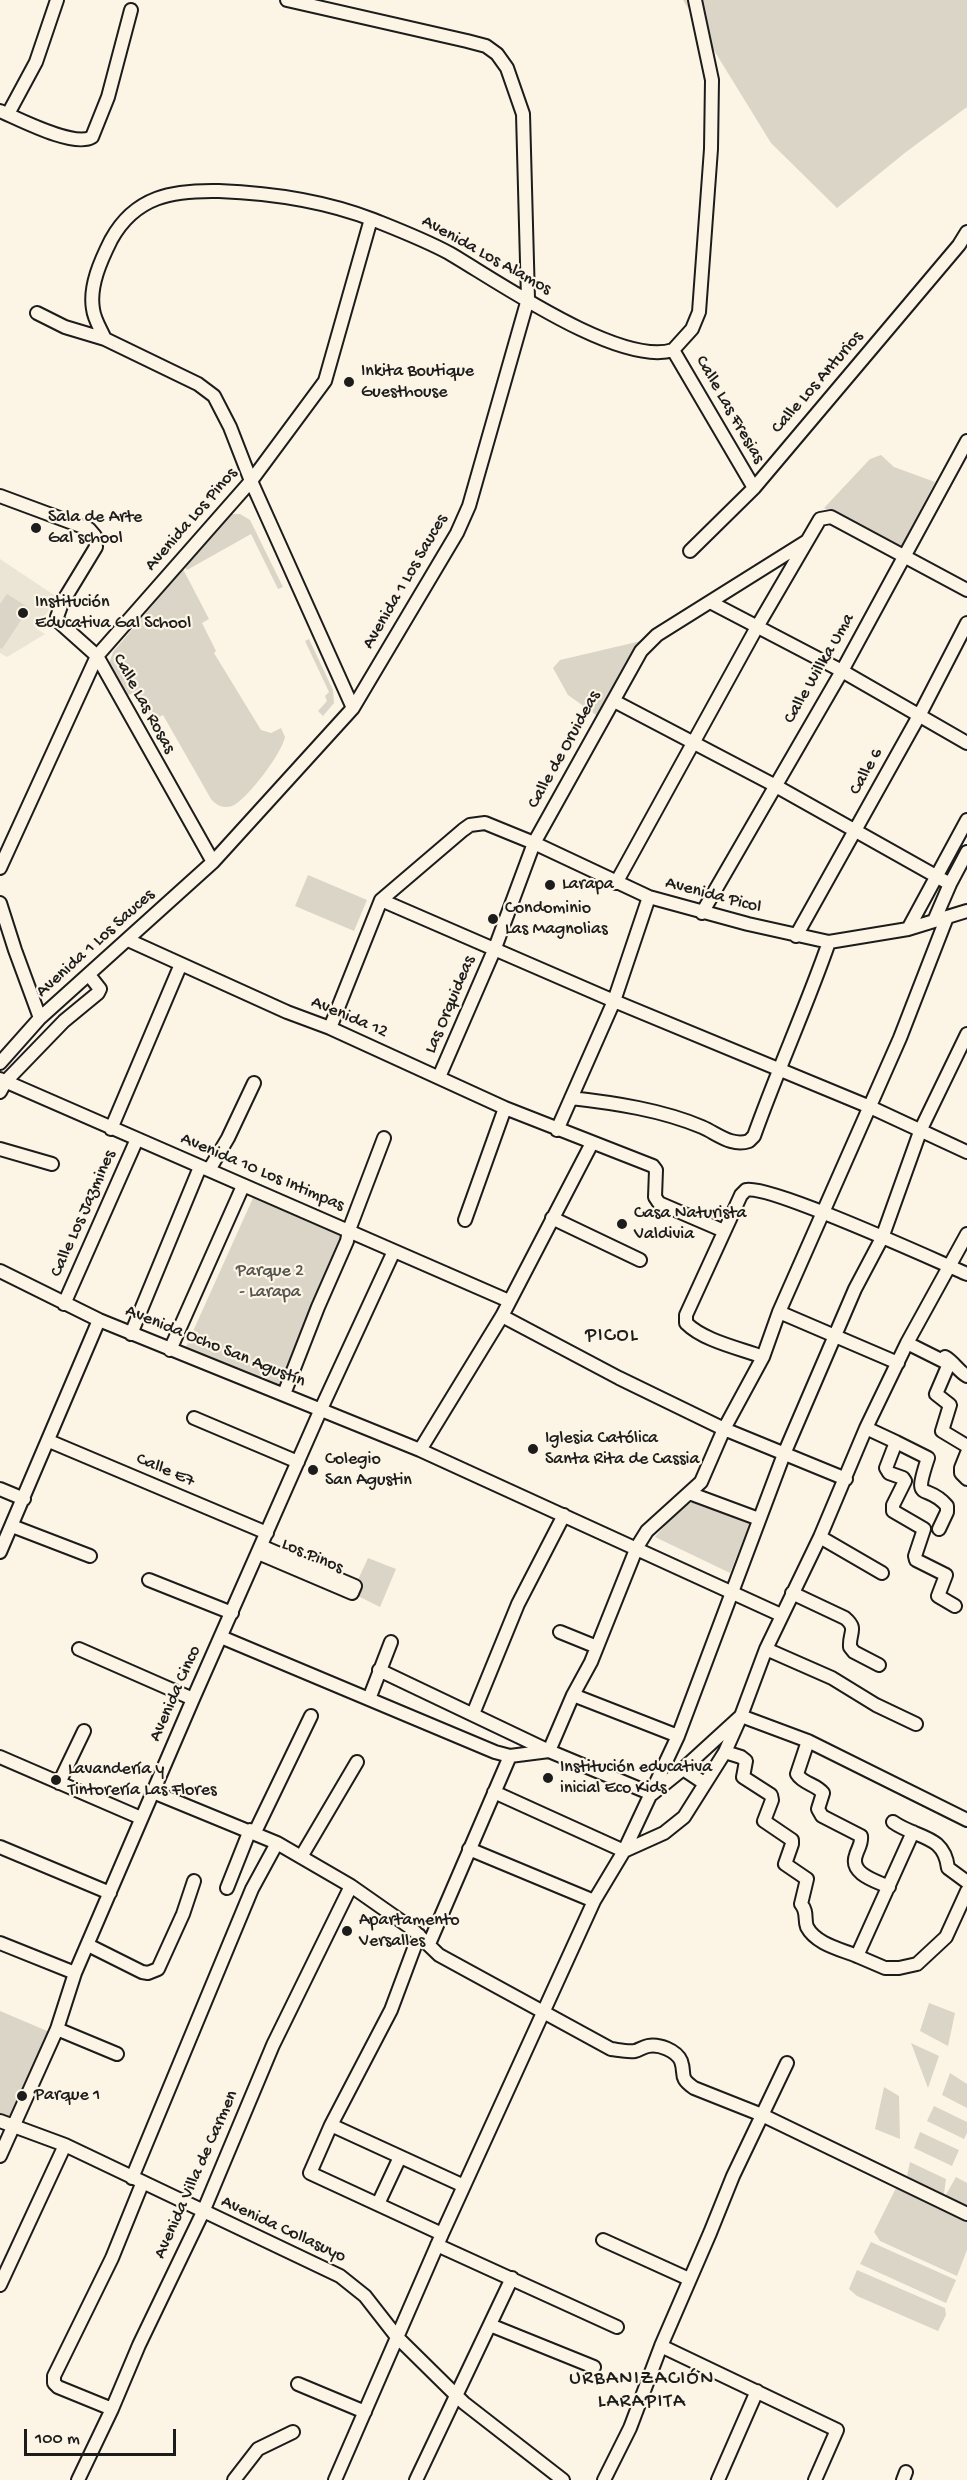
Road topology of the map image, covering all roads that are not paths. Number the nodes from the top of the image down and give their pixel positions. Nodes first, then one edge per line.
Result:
1 (57, 0) edge
2 (287, 0) edge
3 (695, 0) edge
4 (131, 10) dead end
5 (4, 112) edge
6 (371, 219) junction
7 (967, 232) edge
8 (528, 299) junction
9 (37, 313) dead end
10 (105, 339) junction
11 (673, 350) junction
12 (967, 441) edge
13 (251, 481) junction
14 (754, 488) junction
15 (1, 500) edge
16 (807, 541) junction
17 (690, 551) dead end
18 (904, 555) junction
19 (967, 590) edge
20 (710, 602) junction
21 (967, 623) edge
22 (757, 627) junction
23 (97, 656) junction
24 (842, 671) junction
25 (614, 701) junction
26 (353, 708) junction
27 (920, 714) junction
28 (967, 743) edge
29 (694, 744) junction
30 (774, 785) junction
31 (967, 820) edge
32 (856, 830) junction
33 (534, 843) junction
34 (967, 852) edge
35 (213, 862) junction
36 (0, 868) edge
37 (936, 877) junction
38 (616, 883) junction
39 (950, 884) junction
40 (649, 897) junction
41 (381, 900) junction
42 (0, 903) edge
43 (967, 911) edge
44 (702, 913) junction
45 (947, 917) junction
46 (934, 921) junction
47 (908, 929) junction
48 (796, 936) junction
49 (128, 940) junction
50 (829, 942) junction
51 (495, 948) junction
52 (181, 964) junction
53 (89, 975) junction
54 (614, 1001) junction
55 (40, 1018) junction
56 (330, 1028) junction
57 (967, 1034) edge
58 (0, 1063) edge
59 (778, 1070) junction
60 (439, 1077) junction
61 (254, 1083) dead end
62 (2, 1084) edge
63 (572, 1098) junction
64 (870, 1107) junction
65 (505, 1108) junction
66 (111, 1129) junction
67 (921, 1129) junction
68 (557, 1130) junction
69 (384, 1138) dead end
70 (137, 1139) junction
71 (592, 1143) junction
72 (0, 1149) edge
73 (967, 1152) edge
74 (52, 1164) dead end
75 (204, 1168) junction
76 (243, 1186) junction
77 (824, 1214) junction
78 (552, 1218) junction
79 (465, 1221) dead end
80 (349, 1230) junction
81 (724, 1231) junction
82 (967, 1234) edge
83 (882, 1238) junction
84 (394, 1251) junction
85 (640, 1260) dead end
86 (949, 1266) junction
87 (0, 1271) edge
88 (967, 1274) edge
89 (509, 1301) junction
90 (64, 1304) junction
91 (779, 1312) junction
92 (502, 1316) junction
93 (99, 1320) junction
94 (131, 1334) junction
95 (836, 1335) junction
96 (908, 1341) junction
97 (170, 1350) junction
98 (763, 1357) junction
99 (898, 1363) junction
100 (967, 1376) edge
101 (284, 1394) junction
102 (321, 1409) junction
103 (194, 1418) dead end
104 (866, 1428) junction
105 (724, 1429) junction
106 (49, 1441) junction
107 (896, 1442) junction
108 (967, 1446) edge
109 (420, 1450) junction
110 (967, 1453) edge
111 (784, 1454) junction
112 (298, 1462) junction
113 (846, 1479) junction
114 (967, 1479) edge
115 (0, 1489) edge
116 (689, 1493) junction
117 (24, 1499) junction
118 (564, 1515) junction
119 (759, 1519) junction
120 (12, 1526) junction
121 (939, 1529) dead end
122 (267, 1533) junction
123 (820, 1537) junction
124 (637, 1547) junction
125 (260, 1550) junction
126 (0, 1552) edge
127 (90, 1556) dead end
128 (882, 1574) dead end
129 (149, 1580) dead end
130 (731, 1591) junction
131 (792, 1593) junction
132 (955, 1606) dead end
133 (232, 1613) junction
134 (781, 1615) junction
135 (560, 1632) dead end
136 (221, 1637) junction
137 (391, 1642) dead end
138 (597, 1647) junction
139 (79, 1649) dead end
140 (766, 1649) junction
141 (879, 1665) dead end
142 (379, 1670) junction
143 (573, 1695) junction
144 (193, 1699) junction
145 (369, 1699) junction
146 (473, 1714) junction
147 (310, 1716) dead end
148 (741, 1716) junction
149 (916, 1724) dead end
150 (84, 1731) dead end
151 (678, 1736) junction
152 (808, 1741) junction
153 (549, 1751) junction
154 (725, 1752) junction
155 (510, 1756) junction
156 (0, 1757) edge
157 (357, 1762) dead end
158 (683, 1769) junction
159 (59, 1783) junction
160 (704, 1783) junction
161 (153, 1792) junction
162 (494, 1792) junction
163 (652, 1794) junction
164 (141, 1818) junction
165 (967, 1820) edge
166 (893, 1822) dead end
167 (253, 1831) junction
168 (913, 1832) junction
169 (277, 1843) junction
170 (0, 1847) edge
171 (469, 1849) junction
172 (624, 1851) junction
173 (301, 1857) junction
174 (194, 1881) dead end
175 (967, 1882) edge
176 (351, 1886) junction
177 (889, 1887) junction
178 (227, 1888) dead end
179 (967, 1891) edge
180 (110, 1893) junction
181 (594, 1900) junction
182 (419, 1935) junction
183 (0, 1943) edge
184 (429, 1944) junction
185 (87, 1945) junction
186 (857, 1956) junction
187 (75, 1973) junction
188 (543, 2013) junction
189 (57, 2029) junction
190 (117, 2054) dead end
191 (787, 2063) dead end
192 (762, 2115) junction
193 (0, 2121) edge
194 (331, 2125) junction
195 (12, 2127) junction
196 (65, 2145) junction
197 (0, 2156) edge
198 (400, 2157) junction
199 (137, 2181) junction
200 (464, 2186) junction
201 (378, 2204) junction
202 (203, 2212) junction
203 (967, 2214) edge
204 (440, 2239) junction
205 (603, 2240) dead end
206 (512, 2278) junction
207 (689, 2279) junction
208 (0, 2285) edge
209 (490, 2325) junction
210 (617, 2327) dead end
211 (397, 2337) junction
212 (661, 2346) junction
213 (594, 2367) dead end
214 (298, 2384) dead end
215 (757, 2391) junction
216 (456, 2395) junction
217 (112, 2409) junction
218 (365, 2412) junction
219 (293, 2432) dead end
220 (78, 2480) edge
221 (234, 2480) edge
222 (335, 2480) edge
223 (416, 2480) edge
224 (563, 2480) edge
225 (604, 2480) edge
226 (718, 2480) edge
227 (814, 2480) edge

1 - 5 street
2 - 8 street, Avenida 1 Los Sauces
3 - 11 street
4 - 5 street
6 - 8 street, Avenida Los Alamos
6 - 10 street, Avenida Los Alamos
6 - 13 street, Avenida Los Pinos
7 - 14 street, Calle Los Anturios
8 - 11 street, Avenida Los Alamos
8 - 26 street, Avenida 1 Los Sauces
9 - 10 street
10 - 13 street
11 - 14 street, Calle Las Fresias
12 - 18 street, Calle Willka Uma
13 - 23 street, Avenida Los Pinos
13 - 26 street
14 - 17 street, Calle Los Anturios
15 - 23 street, Calle Las Rosas
16 - 18 street
16 - 20 street, Calle de Oruideas
16 - 22 street
18 - 19 street
18 - 24 street, Calle Willka Uma
20 - 22 street
20 - 25 street, Calle de Oruideas
21 - 27 street, Calle 6
22 - 24 street
22 - 29 street
23 - 35 street, Calle Las Rosas
23 - 36 street, Avenida Los Pinos
24 - 27 street
24 - 30 street, Calle Willka Uma
25 - 29 street
25 - 33 street, Calle de Oruideas
26 - 35 street, Avenida 1 Los Sauces
27 - 28 street
27 - 32 street, Calle 6
29 - 30 street
29 - 38 street
30 - 32 street
30 - 44 street, Calle Willka Uma
31 - 37 street
32 - 37 street
32 - 48 street, Calle 6
33 - 38 street, Avenida Picol
33 - 41 street, Avenida Picol
33 - 51 street, Calle de Oruideas
34 - 39 street
35 - 49 street, Avenida 1 Los Sauces
37 - 39 street
37 - 47 street
38 - 40 street, Avenida Picol
39 - 46 street
40 - 44 street, Avenida Picol
40 - 54 street
41 - 51 street
41 - 56 street
42 - 55 street
43 - 45 street, Avenida Picol
44 - 48 street, Avenida Picol
45 - 46 street, Avenida Picol
45 - 64 street
46 - 47 street, Avenida Picol
47 - 50 street, Avenida Picol
48 - 50 street, Avenida Picol
49 - 52 street, Avenida 12
49 - 53 street, Avenida 1 Los Sauces
50 - 59 street
51 - 54 street
51 - 60 street, Las Orquideas
52 - 56 street, Avenida 12
52 - 66 street
53 - 55 street, Avenida 1 Los Sauces
53 - 62 street
54 - 59 street
54 - 63 street
55 - 58 street, Avenida 1 Los Sauces
56 - 60 street, Avenida 12
57 - 67 street
59 - 63 street
59 - 64 street
60 - 65 street, Avenida 12
61 - 75 street
62 - 66 street, Avenida 10 Los Intimpas
63 - 68 street
64 - 67 street
64 - 77 street
65 - 68 street, Avenida 12
65 - 79 street
66 - 70 street, Avenida 10 Los Intimpas
67 - 73 street
67 - 83 street
68 - 71 street, Avenida 12
69 - 80 street
70 - 75 street, Avenida 10 Los Intimpas
70 - 90 street, Calle Los Jazmines
71 - 78 street
71 - 81 street
72 - 74 street
75 - 76 street, Avenida 10 Los Intimpas
75 - 94 street
76 - 80 street, Avenida 10 Los Intimpas
76 - 97 street
77 - 81 street
77 - 83 street
77 - 91 street
78 - 85 street
78 - 89 street
80 - 84 street, Avenida 10 Los Intimpas
80 - 101 street
81 - 98 street
82 - 86 street
83 - 86 street
83 - 95 street
84 - 89 street, Avenida 10 Los Intimpas
84 - 102 street, Avenida Cinco
86 - 88 street
86 - 96 street
87 - 90 street, Avenida Ocho San Agustín
89 - 92 street
90 - 93 street, Avenida Ocho San Agustín
91 - 95 street
91 - 98 street
92 - 105 street
92 - 109 street
93 - 94 street, Avenida Ocho San Agustín
93 - 106 street
94 - 97 street, Avenida Ocho San Agustín
95 - 99 street
95 - 111 street
96 - 99 street
96 - 100 street
96 - 108 street
97 - 101 street, Avenida Ocho San Agustín
98 - 105 street
99 - 104 street
101 - 102 street, Avenida Ocho San Agustín
102 - 109 street, Avenida Ocho San Agustín
102 - 112 street, Avenida Cinco
103 - 112 street
104 - 107 street
104 - 113 street
105 - 111 street
105 - 116 street
106 - 117 street
106 - 122 street, Calle E7
107 - 121 street
107 - 132 street
109 - 118 street, Avenida Ocho San Agustín
110 - 114 street
111 - 113 street
111 - 119 street
112 - 122 street, Avenida Cinco
113 - 123 street
115 - 117 street
116 - 119 street
116 - 124 street
117 - 120 street
118 - 124 street, Avenida Ocho San Agustín
118 - 146 street
119 - 130 street
120 - 126 street
120 - 127 street
122 - 125 street, Avenida Cinco
123 - 128 street
123 - 131 street
124 - 130 street, Avenida Ocho San Agustín
124 - 138 street
125 - 125 street, Los Pinos
125 - 133 street, Avenida Cinco
129 - 133 street
130 - 134 street, Avenida Ocho San Agustín
130 - 151 street
131 - 134 street
131 - 141 street
133 - 136 street, Avenida Cinco
134 - 140 street
135 - 138 street
136 - 144 street, Avenida Cinco
136 - 145 street
137 - 142 street
138 - 143 street
139 - 144 street
140 - 148 street
140 - 149 street
142 - 145 street
142 - 146 street
143 - 151 street
143 - 153 street
144 - 161 street, Avenida Cinco
145 - 155 street
146 - 153 street
147 - 167 street
148 - 152 street
148 - 154 street
148 - 158 street
150 - 159 street
151 - 163 street
152 - 165 street
152 - 177 street
153 - 155 street
153 - 163 street
154 - 160 street
154 - 186 street
155 - 162 street
156 - 159 street
157 - 173 street
158 - 160 street
158 - 163 street
159 - 164 street
160 - 172 street
161 - 164 street, Avenida Cinco
161 - 167 street
162 - 171 street
162 - 172 street
163 - 172 street
164 - 180 street, Avenida Cinco
166 - 168 street
167 - 169 street
167 - 178 street
168 - 175 street
168 - 177 street
169 - 173 street
169 - 199 street
170 - 180 street
171 - 181 street
171 - 184 street
172 - 181 street
173 - 176 street
174 - 185 street
176 - 182 street
176 - 202 street, Avenida Villa de Carmen
177 - 186 street
179 - 186 street
180 - 185 street, Avenida Cinco
181 - 188 street
182 - 184 street
182 - 194 street
183 - 187 street
184 - 188 street
185 - 187 street, Avenida Cinco
187 - 189 street, Avenida Cinco
188 - 192 street
188 - 200 street
189 - 190 street
189 - 195 street, Avenida Cinco
191 - 192 street
192 - 203 street
192 - 207 street
193 - 195 street, Avenida Collasuyo
194 - 198 street
194 - 201 street
195 - 196 street, Avenida Collasuyo
195 - 197 street, Avenida Cinco
196 - 199 street, Avenida Collasuyo
196 - 208 street
198 - 200 street
198 - 201 street
199 - 202 street, Avenida Collasuyo
199 - 217 street
200 - 204 street
201 - 204 street
202 - 211 street, Avenida Collasuyo
202 - 217 street, Avenida Villa de Carmen
204 - 206 street
204 - 211 street
205 - 207 street
206 - 209 street
206 - 210 street
207 - 212 street
209 - 213 street
209 - 216 street
211 - 216 street, Avenida Collasuyo
211 - 218 street
212 - 215 street
212 - 225 street
214 - 218 street
215 - 226 street
215 - 227 street
216 - 223 street
216 - 224 street, Avenida Collasuyo
217 - 220 street, Avenida Villa de Carmen
218 - 222 street
219 - 221 street

